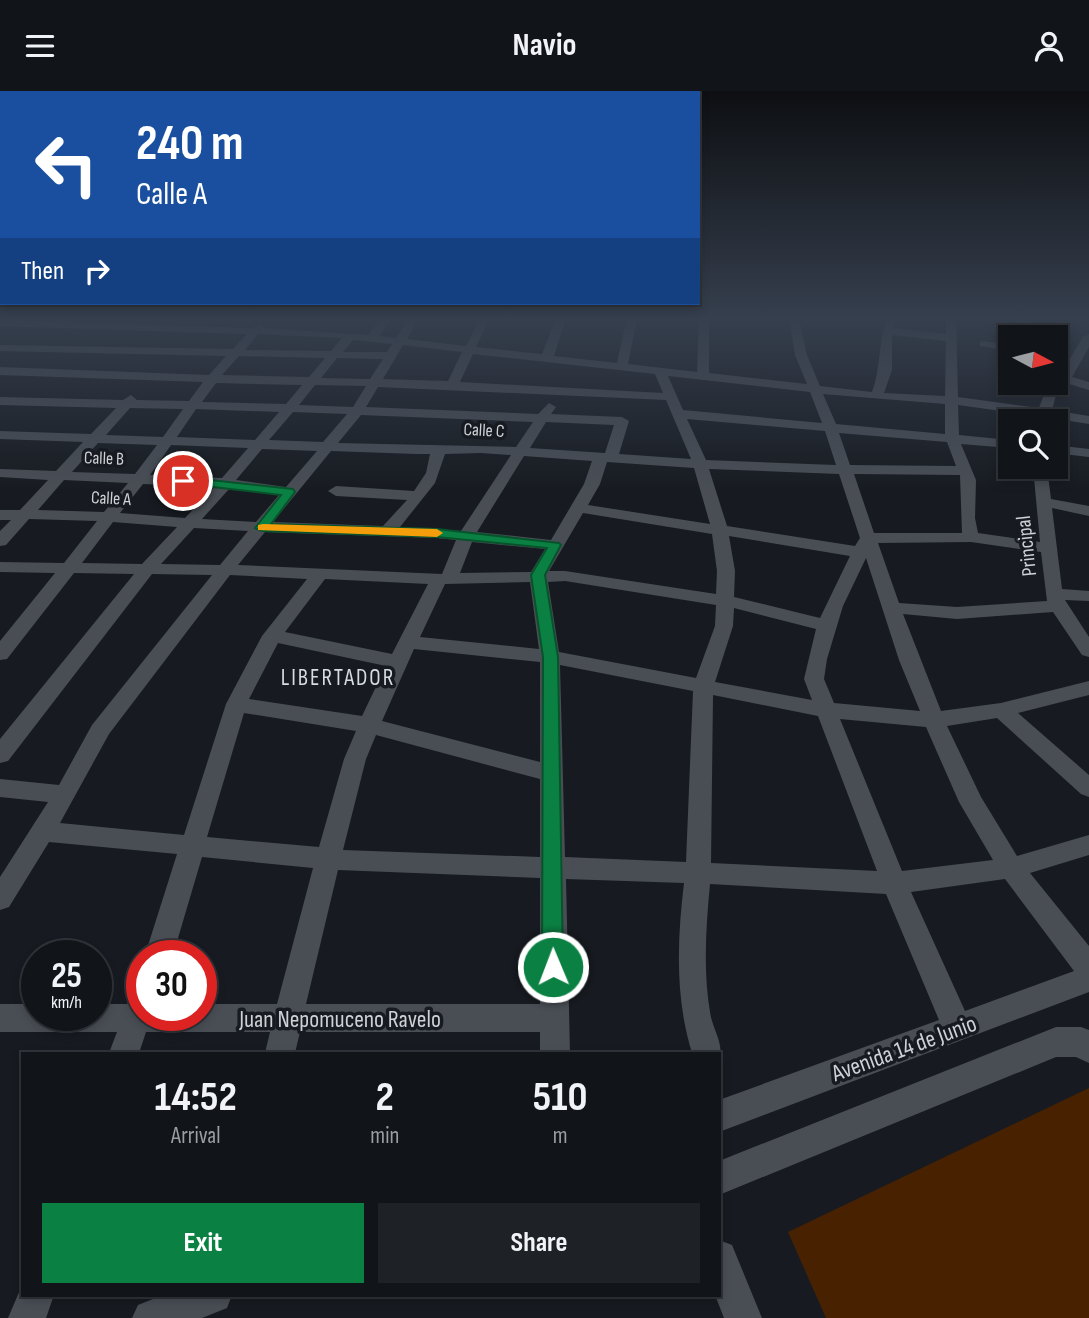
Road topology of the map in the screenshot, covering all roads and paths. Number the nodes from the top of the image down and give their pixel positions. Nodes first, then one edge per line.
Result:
1 (85, 375) edge
2 (215, 375) edge
3 (318, 375) edge
4 (380, 375) edge
5 (456, 375) edge
6 (503, 375) edge
7 (516, 375) edge
8 (524, 375) edge
9 (566, 375) edge
10 (662, 375) edge
11 (715, 375) edge
12 (809, 375) edge
13 (884, 375) edge
14 (951, 375) edge
15 (100, 376) junction
16 (156, 377) junction
17 (212, 379) junction
18 (1068, 380) edge
19 (312, 382) junction
20 (375, 383) junction
21 (453, 383) junction
22 (813, 386) junction
23 (1089, 386) edge
24 (558, 388) junction
25 (877, 396) junction
26 (0, 401) edge
27 (59, 403) junction
28 (952, 403) junction
29 (124, 405) junction
30 (675, 405) junction
31 (192, 406) junction
32 (290, 409) junction
33 (1009, 409) edge
34 (357, 411) junction
35 (488, 415) junction
36 (543, 417) junction
37 (1068, 419) edge
38 (1089, 420) edge
39 (830, 426) junction
40 (3, 436) edge
41 (96, 436) junction
42 (952, 438) junction
43 (170, 439) junction
44 (258, 443) junction
45 (998, 443) edge
46 (330, 445) junction
47 (438, 449) junction
48 (520, 451) junction
49 (1068, 451) edge
50 (1089, 453) edge
51 (606, 457) junction
52 (700, 464) junction
53 (844, 469) junction
54 (965, 471) junction
55 (0, 473) edge
56 (61, 475) junction
57 (140, 478) junction
58 (1041, 479) edge
59 (226, 483) junction
60 (336, 491) dead end
61 (289, 492) junction
62 (416, 496) junction
63 (1044, 502) junction
64 (579, 508) junction
65 (1089, 511) edge
66 (0, 515) edge
67 (23, 515) junction
68 (108, 517) junction
69 (189, 522) junction
70 (262, 528) junction
71 (720, 529) junction
72 (388, 531) junction
73 (466, 536) junction
74 (971, 537) junction
75 (0, 541) edge
76 (555, 545) junction
77 (864, 545) junction
78 (1049, 548) junction
79 (0, 567) edge
80 (146, 569) junction
81 (67, 570) junction
82 (227, 570) junction
83 (321, 573) junction
84 (538, 575) junction
85 (444, 579) junction
86 (1089, 596) edge
87 (1056, 600) junction
88 (727, 601) junction
89 (891, 608) junction
90 (824, 625) junction
91 (272, 636) junction
92 (1089, 651) edge
93 (404, 652) junction
94 (0, 654) edge
95 (550, 657) junction
96 (703, 687) junction
97 (1089, 688) edge
98 (236, 705) junction
99 (827, 710) junction
100 (1001, 710) junction
101 (935, 720) junction
102 (369, 725) junction
103 (0, 755) edge
104 (551, 773) junction
105 (1089, 788) edge
106 (3, 793) edge
107 (65, 795) junction
108 (40, 831) junction
109 (1089, 845) edge
110 (192, 847) junction
111 (328, 857) junction
112 (552, 867) junction
113 (1011, 868) junction
114 (698, 873) junction
115 (894, 883) junction
116 (0, 899) edge
117 (164, 940) edge
118 (1089, 968) edge
119 (1089, 979) edge
120 (126, 1012) edge
121 (217, 1015) edge
122 (0, 1018) edge
123 (553, 1018) junction
124 (288, 1019) junction
125 (958, 1029) junction
126 (132, 1031) edge
127 (1089, 1048) edge
128 (124, 1052) edge
129 (280, 1052) edge
130 (555, 1052) edge
131 (707, 1052) edge
132 (721, 1109) edge
133 (721, 1177) edge
134 (721, 1263) edge
135 (35, 1297) edge
136 (209, 1297) edge
137 (27, 1318) edge
138 (151, 1318) edge
139 (743, 1318) edge

1 - 15 street
2 - 17 street
3 - 19 street
4 - 20 street
5 - 21 street
6 - 21 street
7 - 35 street
8 - 24 street
9 - 24 street
10 - 30 street
11 - 22 street
12 - 22 street
13 - 25 street
14 - 28 street
15 - 16 street
15 - 27 street
16 - 17 street
16 - 29 street
17 - 19 street
17 - 31 street
18 - 23 street
19 - 20 street
19 - 32 street
20 - 21 street
20 - 34 street
22 - 25 street
22 - 39 street
24 - 30 street
24 - 36 street
25 - 28 street
26 - 27 street
27 - 29 street
27 - 40 street
28 - 33 street
28 - 42 street
29 - 31 street
29 - 41 street
30 - 39 street
30 - 52 street
31 - 32 street
31 - 43 street
32 - 34 street
32 - 44 street
34 - 35 street
34 - 46 street
35 - 36 street
36 - 48 street
36 - 51 street
37 - 38 street
39 - 42 street
39 - 53 street
40 - 41 street, Calle C
41 - 43 street, Calle C
41 - 56 street
42 - 45 street
42 - 54 street
43 - 44 street, Calle C
43 - 57 street
44 - 46 street, Calle C
44 - 59 street
46 - 47 street, Calle C
46 - 61 street
47 - 48 street, Calle C
47 - 62 street
48 - 51 street, Calle C
48 - 73 street
49 - 50 street
51 - 52 street, Calle C
51 - 64 street
52 - 53 street, Calle C
52 - 71 street
53 - 54 street, Calle C
53 - 77 street
54 - 74 street
55 - 56 street, Calle B
56 - 57 street, Calle B
56 - 67 street
57 - 59 street, Calle B
57 - 68 street
58 - 63 street, Principal
59 - 61 street, Calle B
59 - 69 street
60 - 62 street
61 - 70 street
62 - 72 street
63 - 65 street
63 - 78 street, Principal
64 - 71 street
64 - 76 street
66 - 67 street, Calle A
67 - 68 street, Calle A
67 - 75 street
68 - 69 street, Calle A
68 - 81 street
69 - 70 street, Calle A
69 - 80 street
70 - 72 street, Calle A
70 - 82 street
71 - 77 street
71 - 88 street
72 - 73 street, Calle A
73 - 76 street, Calle A
73 - 85 street
74 - 77 street
74 - 78 street
76 - 84 street
77 - 89 street
77 - 90 street
78 - 87 street, Principal
79 - 81 street
80 - 81 street
80 - 82 street
80 - 103 street
81 - 94 street
82 - 83 street
82 - 107 street
83 - 85 street
83 - 91 street
84 - 85 street
84 - 88 street
84 - 95 street
85 - 93 street
86 - 87 street
87 - 89 street
87 - 92 street, Principal
88 - 90 street
88 - 96 street
89 - 101 street
90 - 99 street
91 - 93 street
91 - 98 street
93 - 95 street
93 - 102 street
95 - 96 street
95 - 104 street
96 - 99 street
96 - 114 street
97 - 100 street
98 - 102 street
98 - 110 street
99 - 101 street
99 - 115 street
100 - 101 street
100 - 105 street
101 - 113 street
102 - 104 street
102 - 111 street
104 - 112 street
106 - 107 street
107 - 108 street
108 - 110 street
108 - 116 street
109 - 113 street
110 - 111 street
110 - 117 street
111 - 112 street
111 - 124 street
112 - 114 street
112 - 123 street
113 - 115 street
113 - 118 street
114 - 115 street
114 - 131 street
115 - 125 street
119 - 125 street, Avenida 14 de Junio
120 - 122 street, Juan Nepomuceno Ravelo
121 - 124 street, Juan Nepomuceno Ravelo
123 - 124 street, Juan Nepomuceno Ravelo
123 - 130 street
124 - 129 street
125 - 132 street, Avenida 14 de Junio
126 - 128 street
127 - 133 street
134 - 139 street
135 - 137 street
136 - 138 street

